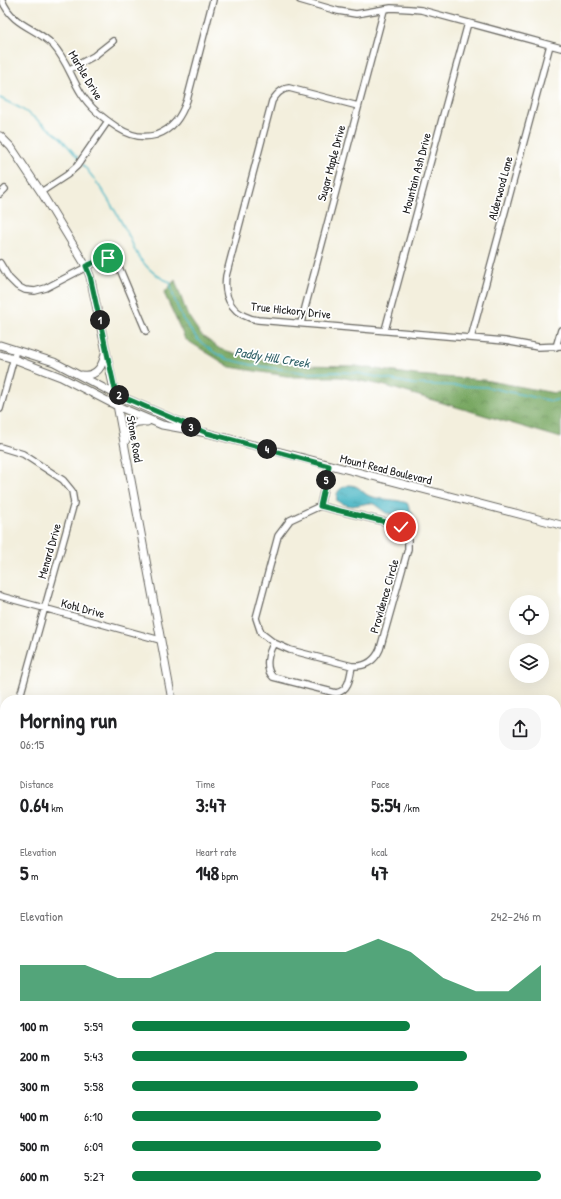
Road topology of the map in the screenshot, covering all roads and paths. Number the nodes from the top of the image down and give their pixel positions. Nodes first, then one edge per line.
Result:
1 (2, 0) edge
2 (214, 0) edge
3 (300, 0) edge
4 (384, 10) junction
5 (468, 23) junction
6 (113, 41) dead end
7 (550, 45) junction
8 (561, 48) edge
9 (70, 69) junction
10 (358, 106) junction
11 (108, 121) junction
12 (0, 136) edge
13 (5, 189) dead end
14 (42, 192) junction
15 (0, 194) edge
16 (0, 263) edge
17 (86, 266) junction
18 (301, 323) junction
19 (385, 330) junction
20 (561, 330) edge
21 (146, 331) dead end
22 (471, 338) junction
23 (0, 345) edge
24 (559, 346) edge
25 (106, 347) junction
26 (16, 350) junction
27 (0, 355) edge
28 (14, 359) junction
29 (76, 374) junction
30 (116, 394) junction
31 (117, 406) junction
32 (0, 409) edge
33 (155, 423) junction
34 (207, 433) junction
35 (0, 448) edge
36 (125, 448) junction
37 (329, 466) junction
38 (320, 506) junction
39 (561, 525) edge
40 (0, 596) edge
41 (44, 608) junction
42 (160, 640) junction
43 (274, 643) junction
44 (352, 666) junction
45 (20, 695) edge
46 (171, 695) edge

1 - 9 street, Marble Drive
2 - 11 street, Marble Drive
3 - 4 street
4 - 5 street
4 - 10 street, Sugar Maple Drive
5 - 7 street
5 - 19 street, Mountain Ash Drive
6 - 9 street
7 - 8 street
7 - 22 street, Alderwood Lane
9 - 11 street, Marble Drive
10 - 18 street, Sugar Maple Drive
10 - 18 street, True Hickory Drive
11 - 14 street
12 - 14 main road, Stone Road
13 - 15 street
14 - 17 main road, Stone Road
16 - 17 street
17 - 21 street
17 - 25 main road, Stone Road
18 - 19 street, True Hickory Drive
19 - 22 street, True Hickory Drive
20 - 24 street
22 - 24 street, True Hickory Drive
23 - 26 main road, Mount Read Boulevard
25 - 29 main road
25 - 30 main road, Stone Road
26 - 28 street
26 - 29 main road, Mount Read Boulevard
27 - 28 main road, Mount Read Boulevard
28 - 31 main road, Mount Read Boulevard
28 - 32 street
29 - 30 main road, Mount Read Boulevard
30 - 31 main road, Stone Road
30 - 34 main road, Mount Read Boulevard
31 - 33 main road, Mount Read Boulevard
31 - 36 main road, Stone Road
33 - 34 main road, Mount Read Boulevard
33 - 36 main road
34 - 37 main road, Mount Read Boulevard
35 - 41 street, Menard Drive
36 - 42 main road, Stone Road
37 - 38 street
37 - 39 main road, Mount Read Boulevard
38 - 43 street, Providence Circle
38 - 44 street, Providence Circle
40 - 41 street, Kohl Drive
41 - 42 street, Kohl Drive
41 - 45 street, Menard Drive
42 - 46 main road, Stone Road
43 - 44 street, Providence Circle
43 - 44 street

